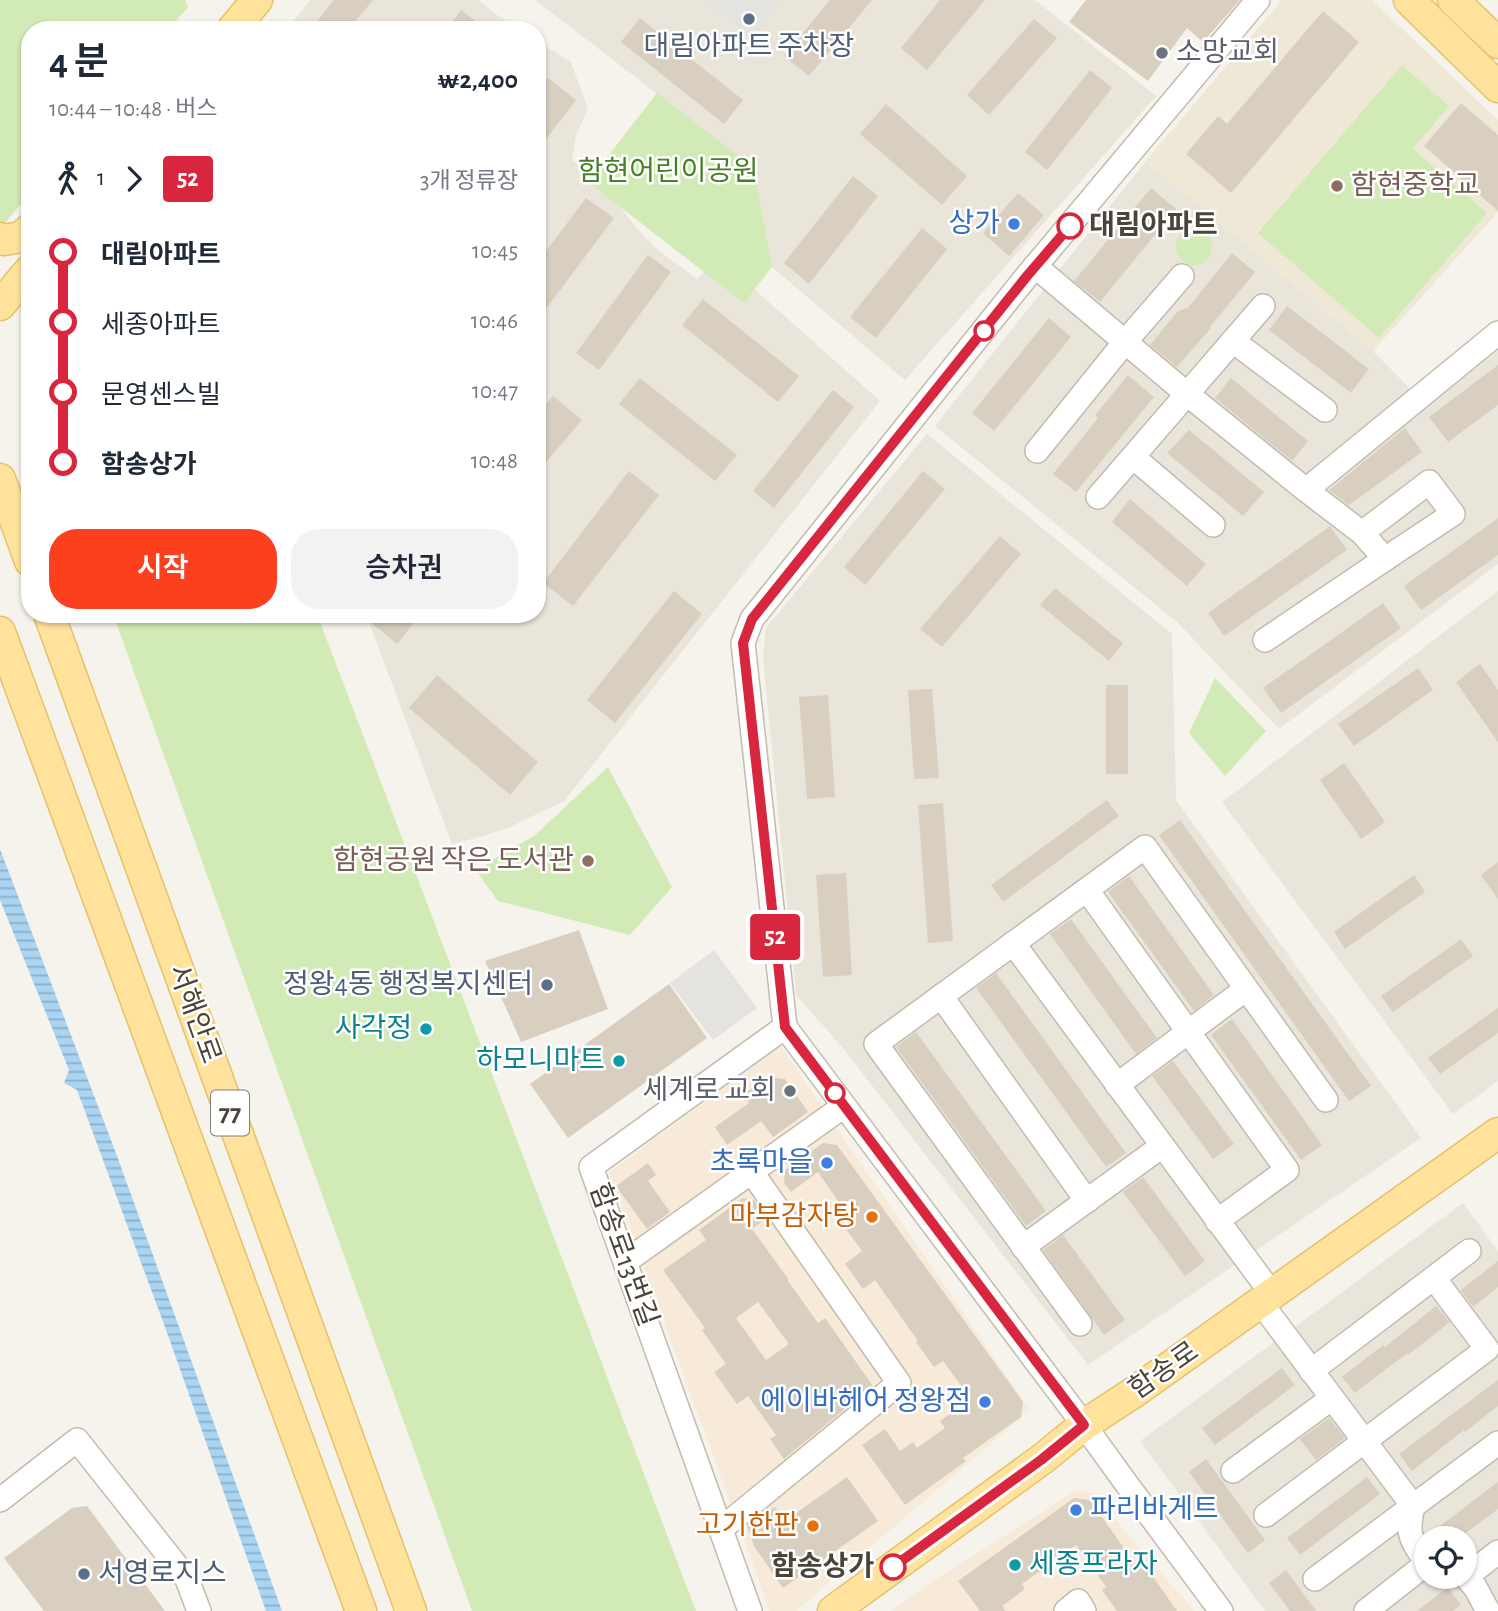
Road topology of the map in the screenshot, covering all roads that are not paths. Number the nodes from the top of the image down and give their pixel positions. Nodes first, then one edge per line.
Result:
1 (257, 0) edge
2 (1258, 0) edge
3 (1409, 0) edge
4 (1453, 0) edge
5 (240, 21) edge
6 (1498, 43) edge
7 (1498, 87) edge
8 (21, 237) edge
9 (0, 238) edge
10 (1035, 267) junction
11 (1182, 276) dead end
12 (21, 280) edge
13 (0, 305) edge
14 (1263, 306) dead end
15 (1498, 333) edge
16 (1233, 341) junction
17 (1125, 342) junction
18 (1187, 394) junction
19 (1325, 410) dead end
20 (1037, 451) dead end
21 (1133, 457) junction
22 (0, 479) edge
23 (1306, 490) junction
24 (1098, 497) dead end
25 (1213, 525) dead end
26 (1362, 533) junction
27 (21, 536) edge
28 (1385, 559) junction
29 (52, 623) edge
30 (0, 632) edge
31 (1265, 640) dead end
32 (1087, 890) junction
33 (1013, 943) junction
34 (1246, 989) junction
35 (941, 996) junction
36 (785, 1027) junction
37 (1189, 1032) junction
38 (1117, 1086) junction
39 (1326, 1100) dead end
40 (844, 1106) junction
41 (1498, 1133) edge
42 (1162, 1146) junction
43 (751, 1171) junction
44 (1087, 1201) junction
45 (1217, 1221) junction
46 (1023, 1247) junction
47 (1469, 1251) dead end
48 (625, 1262) junction
49 (1434, 1278) junction
50 (1266, 1299) junction
51 (1080, 1324) dead end
52 (1311, 1371) junction
53 (1332, 1398) junction
54 (1084, 1425) junction
55 (1364, 1441) junction
56 (1498, 1443) edge
57 (1233, 1471) dead end
58 (0, 1500) edge
59 (1413, 1506) junction
60 (1266, 1515) dead end
61 (721, 1529) junction
62 (1414, 1544) edge
63 (1498, 1552) edge
64 (1477, 1568) edge
65 (1414, 1572) edge
66 (1315, 1579) dead end
67 (1476, 1589) edge
68 (199, 1611) edge
69 (361, 1611) edge
70 (411, 1611) edge
71 (750, 1611) edge
72 (833, 1611) edge
73 (1066, 1611) edge
74 (1084, 1611) edge
75 (1221, 1611) edge
76 (1366, 1611) edge
77 (1488, 1611) edge

1 - 5 main road
2 - 10 street
3 - 7 main road
4 - 6 main road
8 - 9 main road
10 - 17 street
10 - 36 street
11 - 17 street
12 - 13 main road
14 - 16 street
15 - 23 street
16 - 18 street
16 - 19 street
17 - 18 street
17 - 20 street
18 - 21 street
18 - 23 street
21 - 24 street
21 - 25 street
22 - 27 main road
23 - 26 street
26 - 28 street
26 - 28 street
28 - 31 street
29 - 70 main road, 서해안로 / 77
30 - 69 main road, 서해안로 / 77
32 - 33 street
32 - 34 street
32 - 37 street
33 - 35 street
33 - 38 street
34 - 37 street
34 - 39 street
35 - 44 street
35 - 46 street
36 - 40 street
36 - 48 street, 함송로13번길
37 - 38 street
37 - 45 street
38 - 42 street
40 - 43 street
40 - 54 street
41 - 50 main road, 함송로
42 - 44 street
42 - 45 street
43 - 48 street
43 - 61 street
44 - 46 street
45 - 50 street
46 - 51 street
47 - 49 street
48 - 61 street, 함송로13번길
49 - 52 street
49 - 55 street
50 - 52 street
50 - 54 main road, 함송로
52 - 53 street
53 - 55 street
53 - 57 street
54 - 72 main road, 함송로
54 - 75 street
55 - 59 street
55 - 60 street
56 - 59 street
58 - 68 street
59 - 62 street
59 - 66 street
61 - 71 street, 함송로13번길
63 - 64 street
65 - 76 street
67 - 77 street
73 - 74 street

